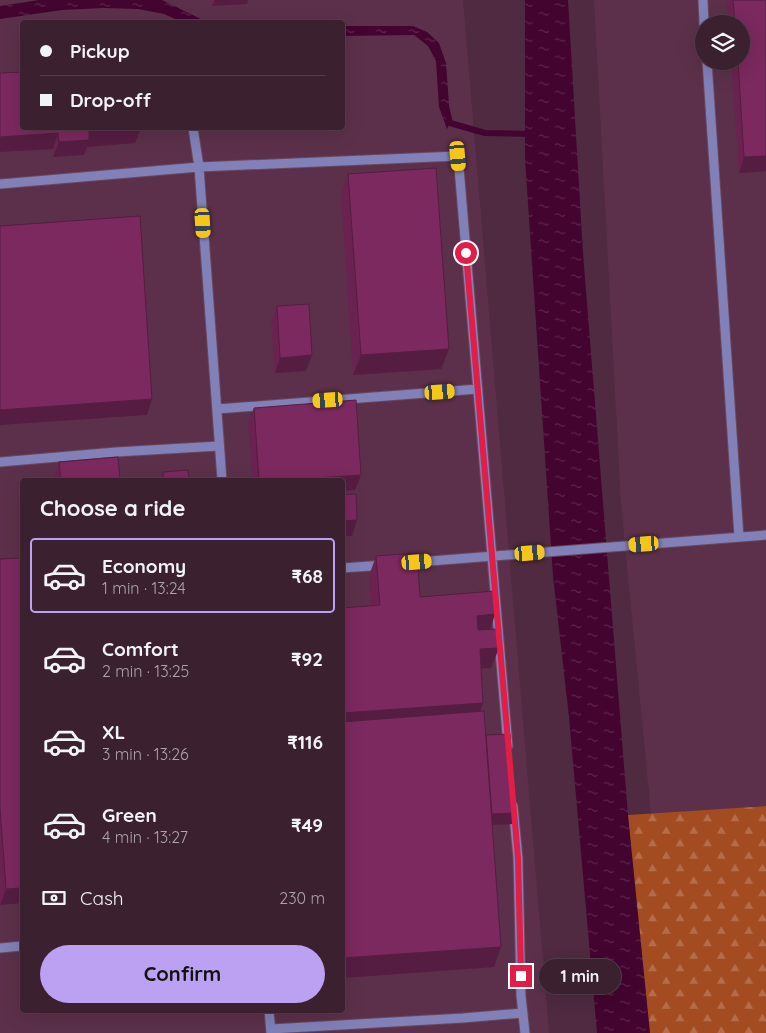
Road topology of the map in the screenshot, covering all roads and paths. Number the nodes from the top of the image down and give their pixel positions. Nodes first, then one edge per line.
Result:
1 (702, 0) edge
2 (703, 15) edge
3 (708, 70) edge
4 (193, 130) edge
5 (199, 167) junction
6 (0, 184) edge
7 (478, 389) junction
8 (216, 409) junction
9 (219, 446) junction
10 (0, 462) edge
11 (222, 478) edge
12 (766, 535) edge
13 (739, 537) junction
14 (492, 556) junction
15 (345, 568) edge
16 (509, 751) edge
17 (513, 799) edge
18 (20, 946) edge
19 (0, 948) edge
20 (269, 1013) edge
21 (523, 1013) junction
22 (271, 1031) edge
23 (525, 1033) edge

1 - 2 lane
3 - 13 lane
4 - 5 lane
5 - 6 lane
5 - 7 lane
5 - 8 lane
7 - 8 lane
7 - 14 lane
8 - 9 lane
9 - 10 lane
9 - 11 lane
12 - 13 lane
13 - 14 lane
14 - 15 lane
14 - 16 lane
17 - 21 lane
18 - 19 lane
20 - 22 lane
21 - 22 lane
21 - 23 lane

